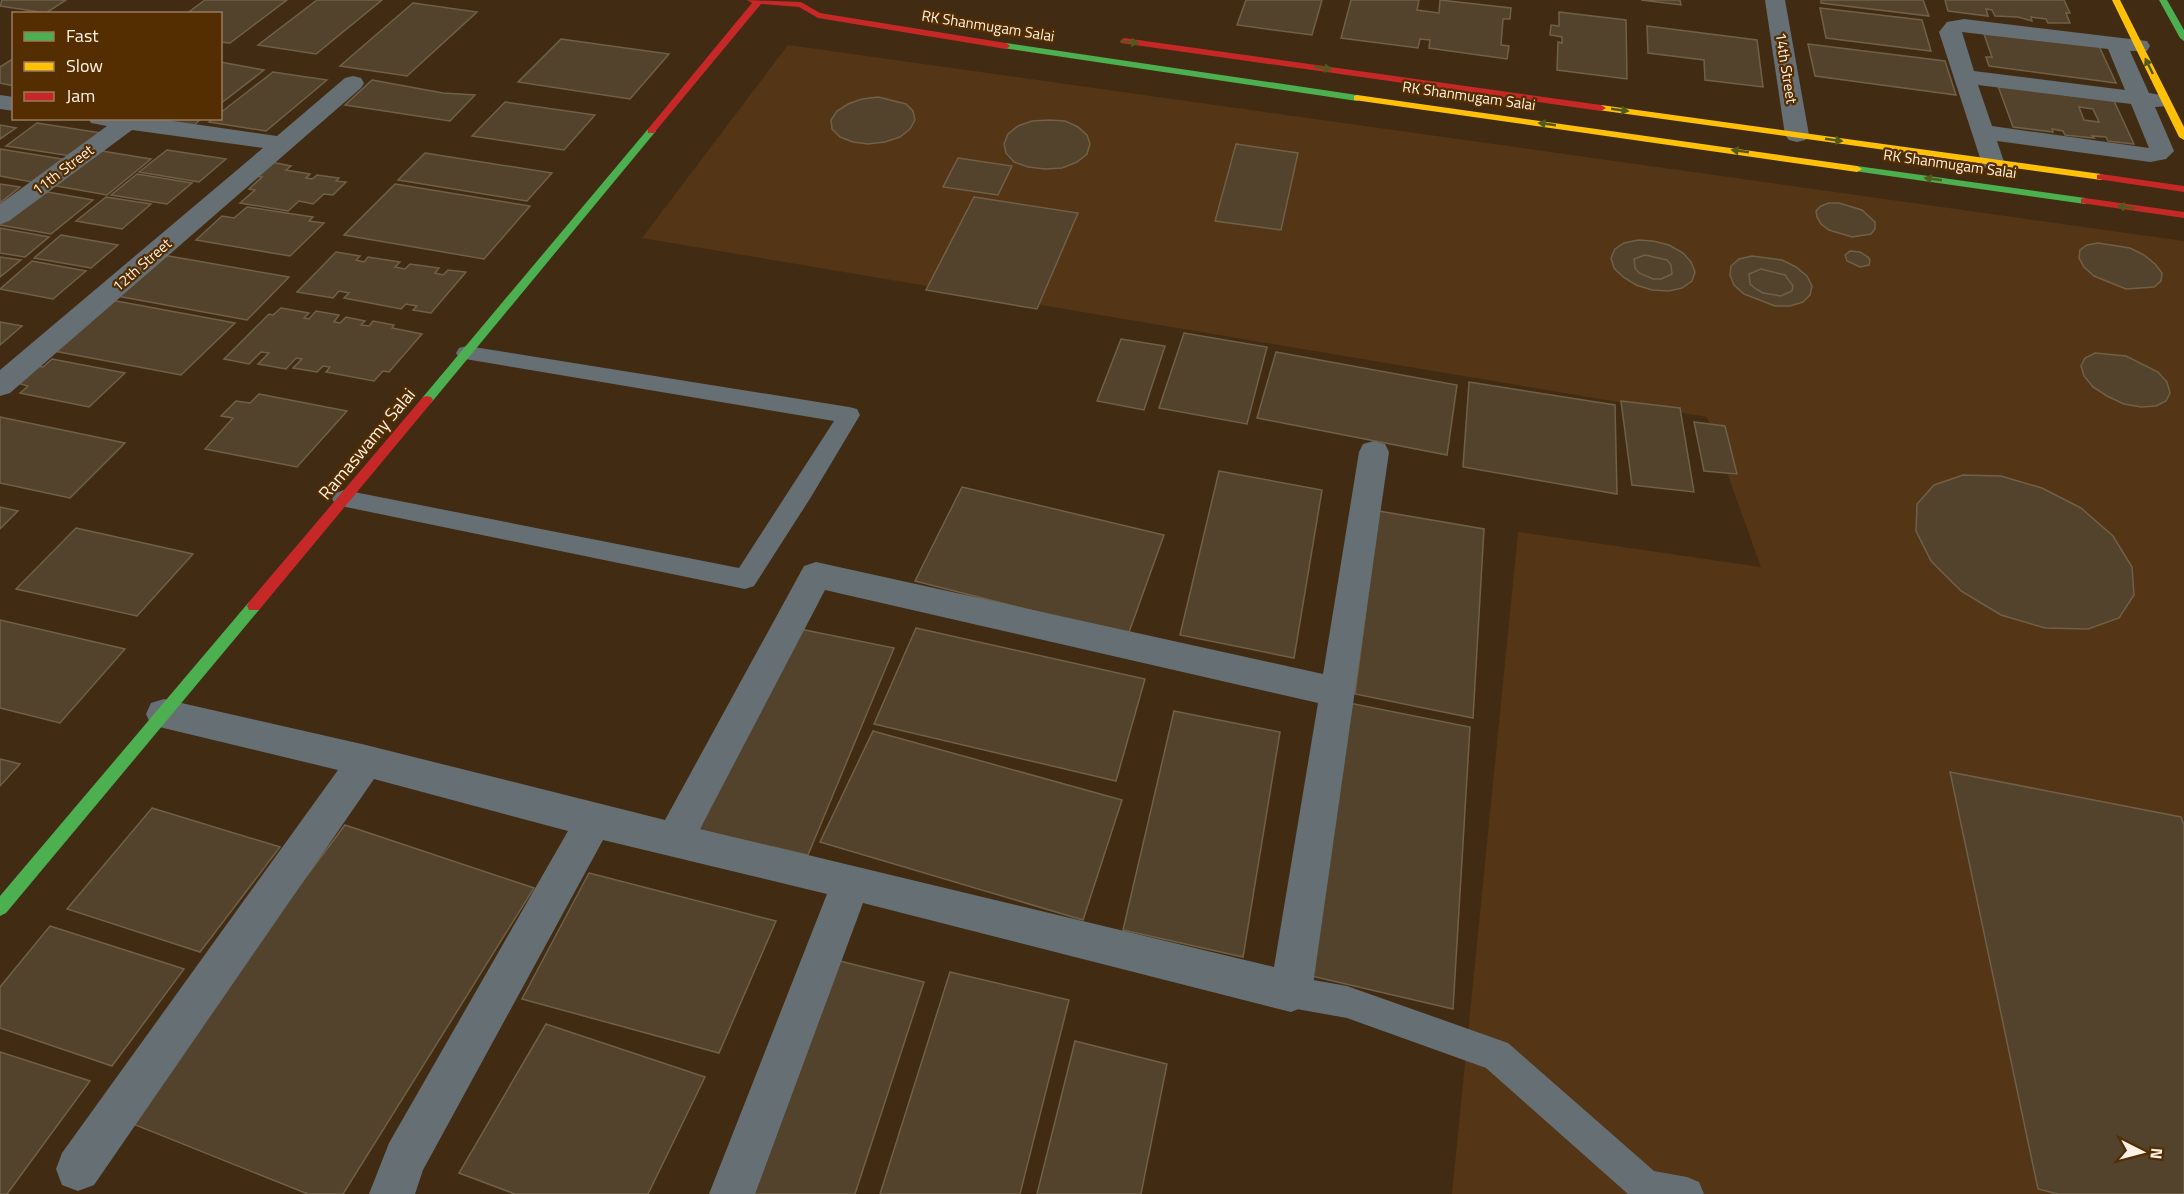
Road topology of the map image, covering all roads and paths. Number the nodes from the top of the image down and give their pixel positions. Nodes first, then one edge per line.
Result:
1 (756, 0) edge
2 (1775, 0) edge
3 (2116, 0) edge
4 (2163, 0) edge
5 (801, 5) junction
6 (843, 5) dead end
7 (2184, 38) edge
8 (1110, 39) dead end
9 (2127, 45) junction
10 (1964, 76) junction
11 (1386, 77) junction
12 (353, 83) dead end
13 (2140, 99) junction
14 (1379, 100) junction
15 (2166, 102) junction
16 (110, 120) edge
17 (126, 123) junction
18 (1983, 132) junction
19 (1797, 135) junction
20 (2184, 137) edge
21 (284, 144) junction
22 (1992, 162) junction
23 (2184, 189) edge
24 (2184, 215) edge
25 (0, 216) edge
26 (467, 353) junction
27 (0, 386) edge
28 (1374, 452) dead end
29 (344, 499) junction
30 (1336, 692) junction
31 (164, 714) junction
32 (366, 761) junction
33 (594, 821) junction
34 (674, 840) junction
35 (851, 882) junction
36 (0, 909) edge
37 (1290, 992) junction
38 (78, 1169) dead end
39 (392, 1194) edge
40 (732, 1194) edge
41 (1687, 1194) edge

1 - 5 street, RK Shanmugam Salai
1 - 26 street, Ramaswamy Salai
2 - 19 street, 14th Street
3 - 9 street
4 - 7 street
5 - 6 street
5 - 14 street, RK Shanmugam Salai
8 -> 11 street
9 - 10 street
9 - 13 street
15 -> 9 street
10 - 13 street
10 - 18 street
11 - 14 street
11 -> 19 street
12 - 21 street, 12th Street
13 - 15 street
13 - 18 street
24 -> 14 street, RK Shanmugam Salai
15 - 20 street
16 - 17 street
17 - 21 street
17 - 25 street, 11th Street
18 - 22 street
19 -> 22 street
21 - 27 street, 12th Street
22 - 23 street
26 - 29 street, Ramaswamy Salai
26 - 29 lane
28 - 30 street
29 - 31 street, Ramaswamy Salai
30 - 34 street
30 - 37 street
31 - 32 street
31 - 36 street, Ramaswamy Salai
32 - 33 street
32 - 38 street
33 - 34 street
33 - 39 street
34 - 35 street
35 - 37 street
35 - 40 street
37 - 41 lane

